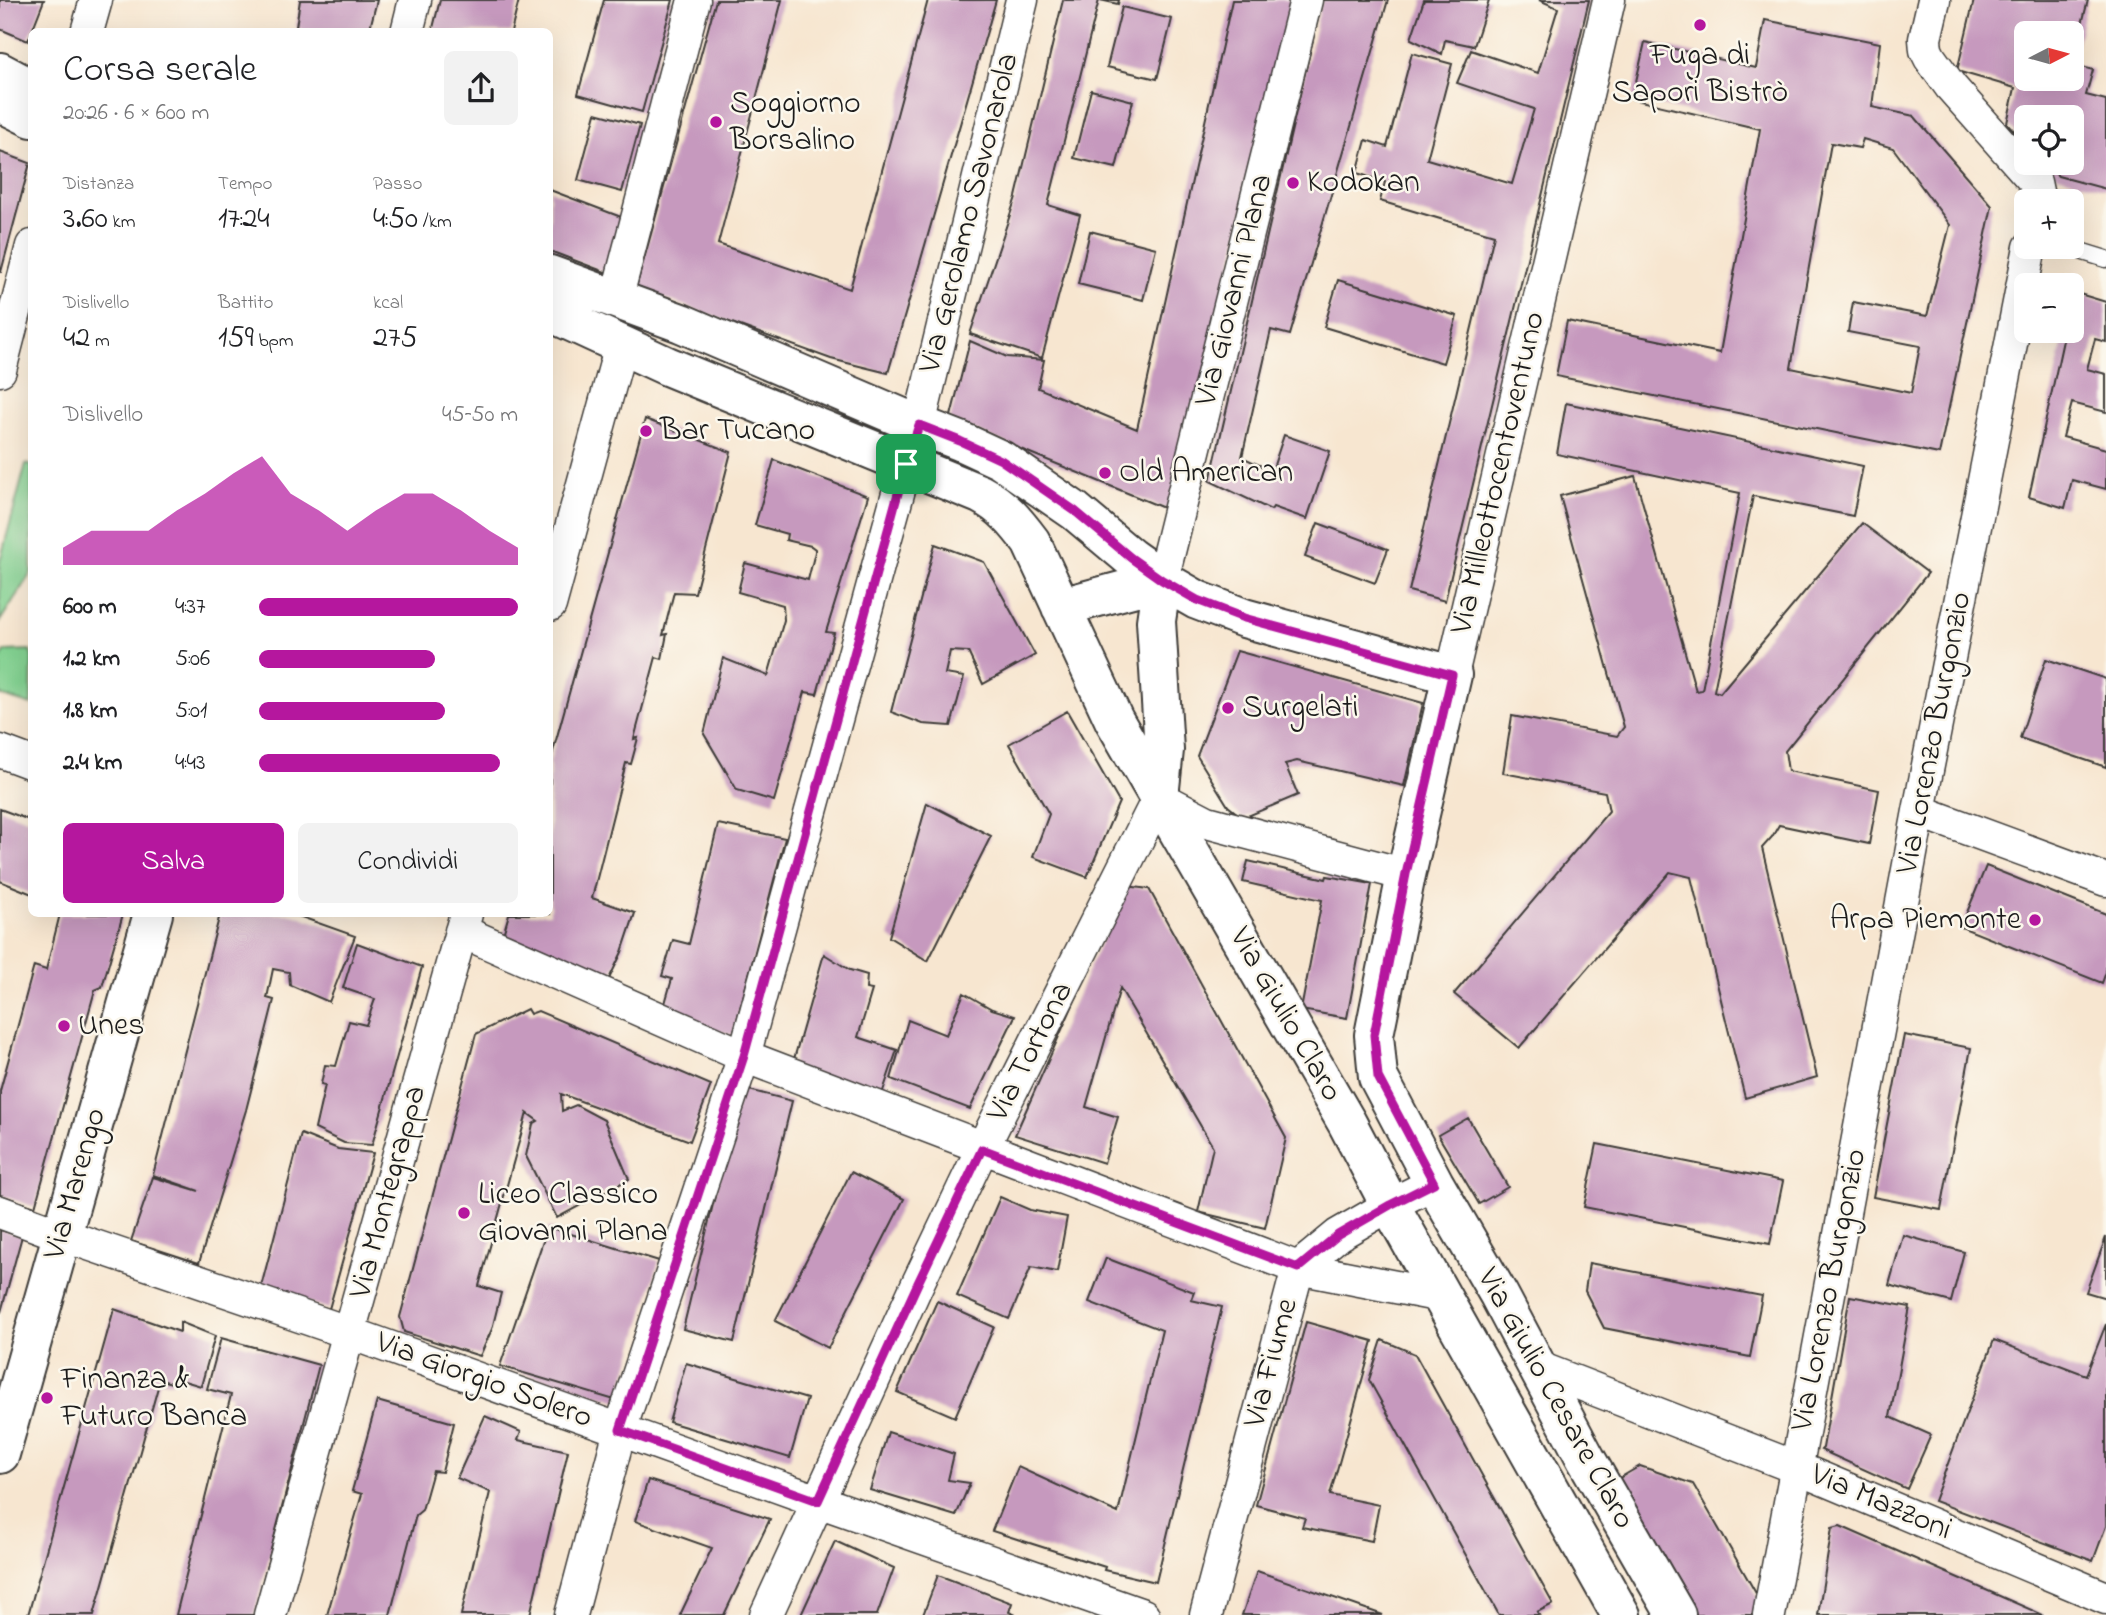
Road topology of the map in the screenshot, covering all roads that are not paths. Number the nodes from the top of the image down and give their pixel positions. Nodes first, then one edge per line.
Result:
1 (96, 0) edge
2 (415, 0) edge
3 (694, 0) edge
4 (1022, 0) edge
5 (1306, 0) edge
6 (1609, 0) edge
7 (1932, 8) edge
8 (88, 28) edge
9 (408, 28) edge
10 (0, 72) edge
11 (28, 87) edge
12 (0, 102) edge
13 (28, 116) edge
14 (2037, 189) edge
15 (2084, 252) edge
16 (2028, 259) edge
17 (2106, 259) edge
18 (28, 262) edge
19 (553, 276) edge
20 (616, 300) junction
21 (553, 313) edge
22 (621, 345) junction
23 (0, 370) edge
24 (919, 425) junction
25 (906, 464) junction
26 (1162, 580) junction
27 (553, 594) edge
28 (1061, 607) junction
29 (1452, 675) junction
30 (0, 751) edge
31 (28, 762) edge
32 (1159, 797) junction
33 (1919, 811) junction
34 (1406, 874) junction
35 (2106, 880) edge
36 (152, 917) edge
37 (463, 918) edge
38 (744, 1056) junction
39 (982, 1149) junction
40 (1434, 1183) junction
41 (1390, 1205) junction
42 (0, 1212) edge
43 (62, 1235) junction
44 (1298, 1268) junction
45 (1442, 1296) junction
46 (350, 1333) junction
47 (1537, 1367) junction
48 (620, 1430) junction
49 (0, 1454) edge
50 (1797, 1468) junction
51 (818, 1501) junction
52 (2106, 1598) edge
53 (270, 1615) edge
54 (571, 1615) edge
55 (766, 1615) edge
56 (1143, 1615) edge
57 (1206, 1615) edge
58 (1621, 1615) edge
59 (1676, 1615) edge
60 (1769, 1615) edge

1 - 8 street
2 - 9 street
3 - 20 street
4 - 24 street, Via Gerolamo Savonarola
5 - 26 street, Via Giovanni Plana
6 - 29 street, Via Milleottocentoventuno
7 - 14 street
10 - 11 street
12 - 13 street
15 - 17 lane
16 - 33 street, Via Lorenzo Burgonzio
18 - 23 street
19 - 20 street
20 - 24 street
21 - 22 street, Via Giulio Claro
22 - 25 street, Via Giulio Claro
22 - 27 street
24 - 25 street, Via Gerolamo Savonarola
24 - 26 street
25 - 28 street, Via Giulio Claro
25 - 38 street, Via Gerolamo Savonarola
26 - 28 street
26 - 29 street
26 - 32 street
28 - 32 street, Via Giulio Claro
29 - 34 street, Via Milleottocentoventuno
30 - 31 street
32 - 34 street
32 - 39 street, Via Tortona
32 - 41 street, Via Giulio Claro
33 - 35 street
33 - 50 street, Via Lorenzo Burgonzio
34 - 40 street, Via Milleottocentoventuno
36 - 43 street, Via Marengo
37 - 38 street
37 - 46 street, Via Montegrappa
38 - 39 street
38 - 48 street, Via Gerolamo Savonarola
39 - 44 street
39 - 51 street, Via Tortona
40 - 41 street, Via Fiume
40 - 47 street, Via Giulio Cesare Claro
41 - 44 street, Via Fiume
41 - 45 street, Via Giulio Claro
42 - 43 street, Via Giorgio Solero
43 - 46 street, Via Giorgio Solero
43 - 49 street, Via Marengo
44 - 45 street
44 - 57 street, Via Fiume
45 - 58 street, Via Giulio Claro
46 - 48 street, Via Giorgio Solero
46 - 53 street, Via Montegrappa
47 - 50 street, Via Mazzoni
47 - 59 street, Via Giulio Cesare Claro
48 - 51 street, Via Giorgio Solero
48 - 54 street, Via Gerolamo Savonarola
50 - 52 street, Via Mazzoni
50 - 60 street, Via Lorenzo Burgonzio
51 - 55 street, Via Tortona
51 - 56 street, Via Giorgio Solero

